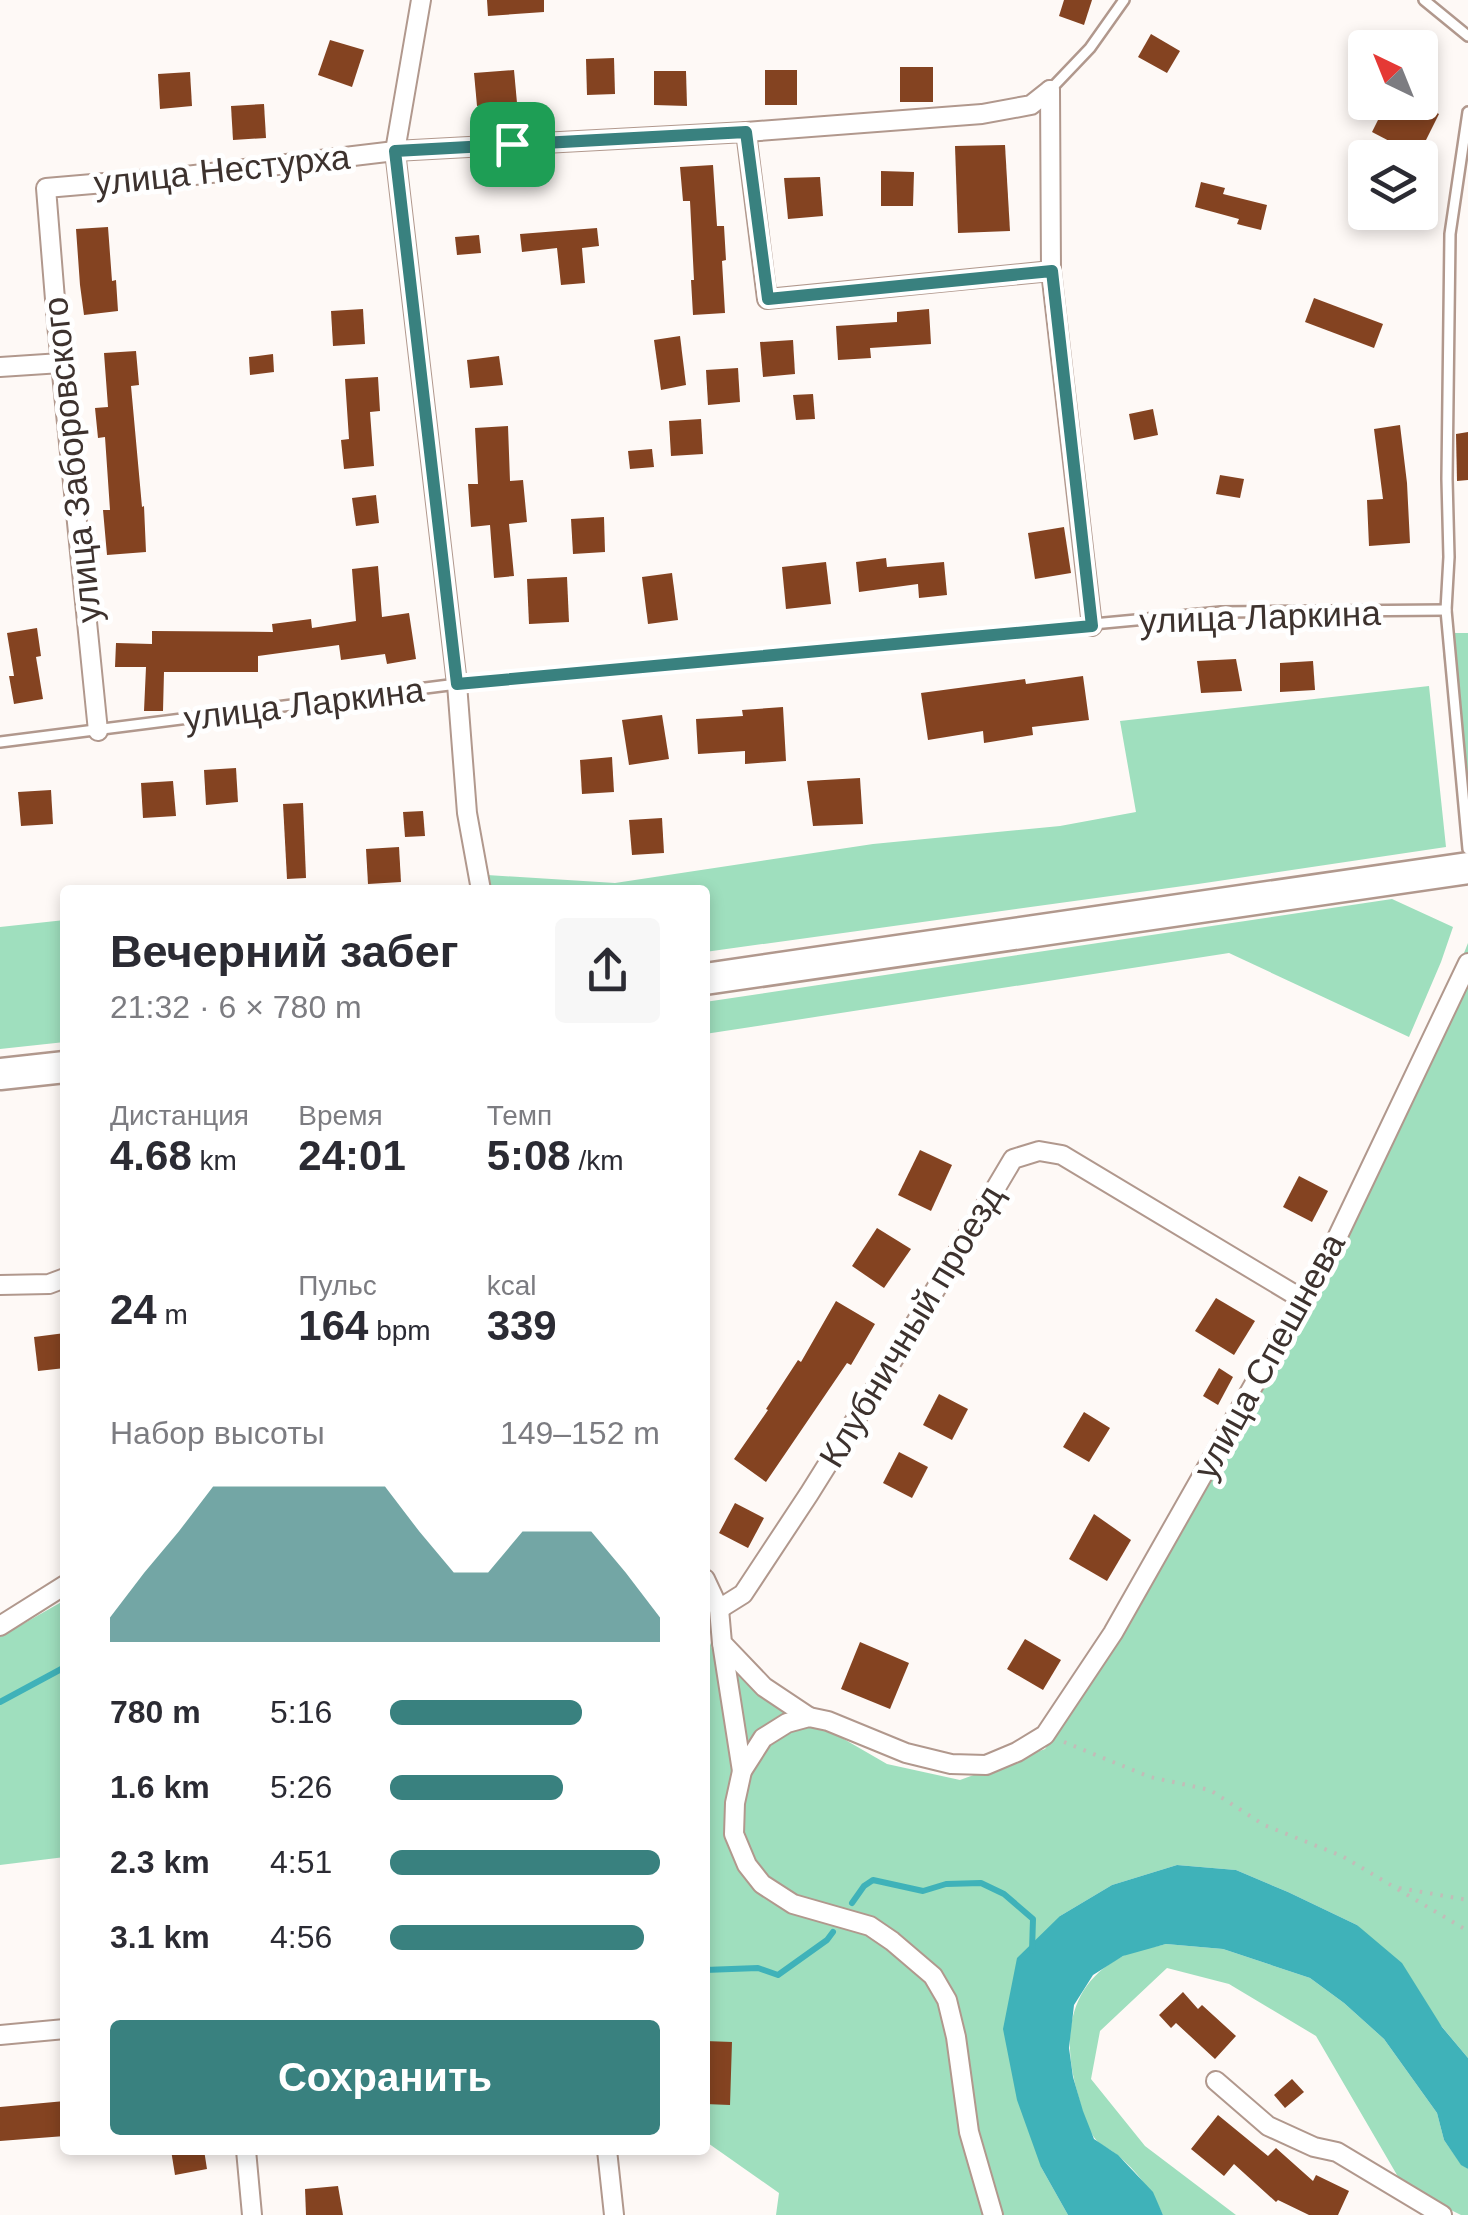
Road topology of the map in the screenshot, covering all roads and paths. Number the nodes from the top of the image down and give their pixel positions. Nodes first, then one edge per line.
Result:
1 (422, 0) edge
2 (1124, 0) edge
3 (1424, 0) edge
4 (1468, 36) edge
5 (1050, 90) junction
6 (1468, 112) edge
7 (746, 132) junction
8 (395, 151) junction
9 (46, 188) joint
10 (1052, 271) junction
11 (62, 363) junction
12 (0, 368) edge
13 (1446, 610) junction
14 (1092, 626) junction
15 (457, 684) junction
16 (98, 731) junction
17 (0, 742) edge
18 (1468, 849) edge
19 (1468, 868) edge
20 (479, 885) edge
21 (1468, 963) edge
22 (710, 977) edge
23 (60, 1068) edge
24 (0, 1074) edge
25 (60, 1280) edge
26 (0, 1285) edge
27 (1302, 1298) junction
28 (60, 1588) edge
29 (710, 1591) edge
30 (718, 1610) junction
31 (0, 1626) edge
32 (722, 1643) junction
33 (810, 1717) junction
34 (1046, 1735) junction
35 (742, 1771) junction
36 (1396, 1888) junction
37 (1468, 1900) edge
38 (1468, 1931) edge
39 (60, 2029) edge
40 (0, 2034) edge
41 (1216, 2082) dead end
42 (246, 2155) edge
43 (608, 2155) edge
44 (252, 2215) edge
45 (614, 2215) edge
46 (993, 2215) edge
47 (1442, 2215) edge

1 - 8 street
2 - 5 lane
3 - 4 lane
5 - 7 street, улица Нестурха
5 - 10 street
6 - 13 lane
7 - 8 street, улица Нестурха
7 - 10 street
8 - 9 street, улица Нестурха
8 - 15 street
9 - 11 street, улица Заборовского
10 - 14 street
11 - 12 street
11 - 16 street, улица Заборовского
13 - 14 lane, улица Ларкина
13 - 18 lane
14 - 15 lane, улица Ларкина
15 - 16 lane, улица Ларкина
15 - 20 street
16 - 17 lane, улица Ларкина
19 - 22 highway
21 - 27 street, улица Спешнева
23 - 24 highway
25 - 26 street
27 - 30 street, Клубничный проезд
27 - 34 street, улица Спешнева
28 - 31 street
29 - 30 street
30 - 32 street
32 - 33 street
32 - 35 street
33 - 34 street
33 - 35 street
34 - 36 path
35 - 46 street
36 - 37 path
36 - 38 path
39 - 40 street
41 - 47 street
42 - 44 street
43 - 45 street

